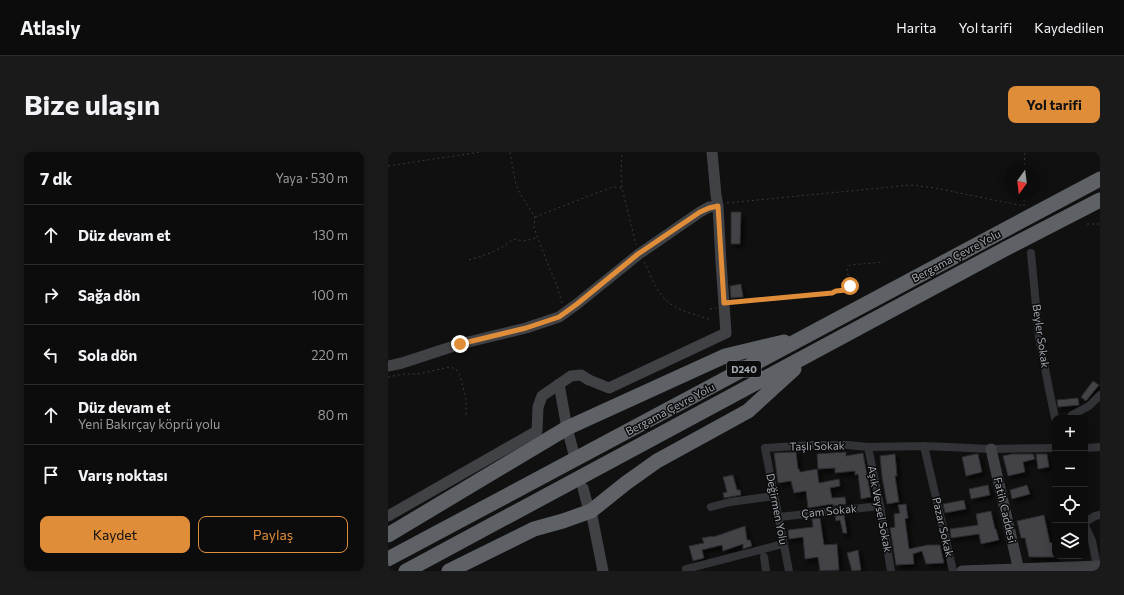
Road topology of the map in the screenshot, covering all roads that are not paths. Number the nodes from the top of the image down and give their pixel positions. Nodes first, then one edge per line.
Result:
1 (712, 152) edge
2 (1100, 179) edge
3 (1100, 200) edge
4 (718, 206) junction
5 (1031, 253) dead end
6 (804, 337) junction
7 (810, 354) junction
8 (388, 366) edge
9 (559, 384) junction
10 (1100, 395) edge
11 (1055, 415) edge
12 (1072, 415) edge
13 (567, 428) junction
14 (924, 446) junction
15 (868, 447) junction
16 (1100, 447) edge
17 (765, 448) joint
18 (1052, 448) edge
19 (1088, 448) edge
20 (991, 449) junction
21 (574, 454) dead end
22 (583, 488) dead end
23 (774, 496) junction
24 (880, 506) junction
25 (711, 507) dead end
26 (591, 511) junction
27 (1100, 515) edge
28 (388, 516) edge
29 (778, 517) junction
30 (1088, 520) edge
31 (1088, 532) edge
32 (388, 535) edge
33 (783, 544) junction
34 (764, 557) dead end
35 (388, 559) edge
36 (1098, 568) edge
37 (686, 569) dead end
38 (1019, 570) edge
39 (406, 571) edge
40 (450, 571) edge
41 (603, 571) edge
42 (766, 571) edge
43 (789, 571) edge
44 (891, 571) edge
45 (953, 571) edge
46 (962, 571) edge

1 - 4 street
2 - 6 highway, Bergama Çevre Yolu / D240
3 - 7 highway, Bergama Çevre Yolu / D240
4 - 8 street
4 - 9 street
5 - 11 street, Beyler Sokak
6 - 13 highway
6 - 35 highway, Bergama Çevre Yolu / D240
7 - 26 highway
7 - 39 highway, Bergama Çevre Yolu / D240
9 - 13 street
9 - 28 street
10 - 12 street
13 - 21 street
13 - 32 highway
14 - 15 street, Taşlı Sokak
14 - 20 street, Taşlı Sokak
14 - 45 street, Pazar Sokak
15 - 17 street, Taşlı Sokak
15 - 24 street, Aşık Veysel Sokak
16 - 19 street
17 - 23 street, Değirmen Yolu
18 - 20 street, Taşlı Sokak
20 - 38 street, Fatih Caddesi
22 - 26 street
23 - 25 street
23 - 29 street, Değirmen Yolu
24 - 29 street, Çam Sokak
24 - 44 street, Aşık Veysel Sokak
26 - 40 highway
26 - 41 street
27 - 30 street
29 - 33 street, Değirmen Yolu
31 - 36 street
33 - 37 street
33 - 43 street, Değirmen Yolu
34 - 42 street
36 - 38 street
38 - 46 street

